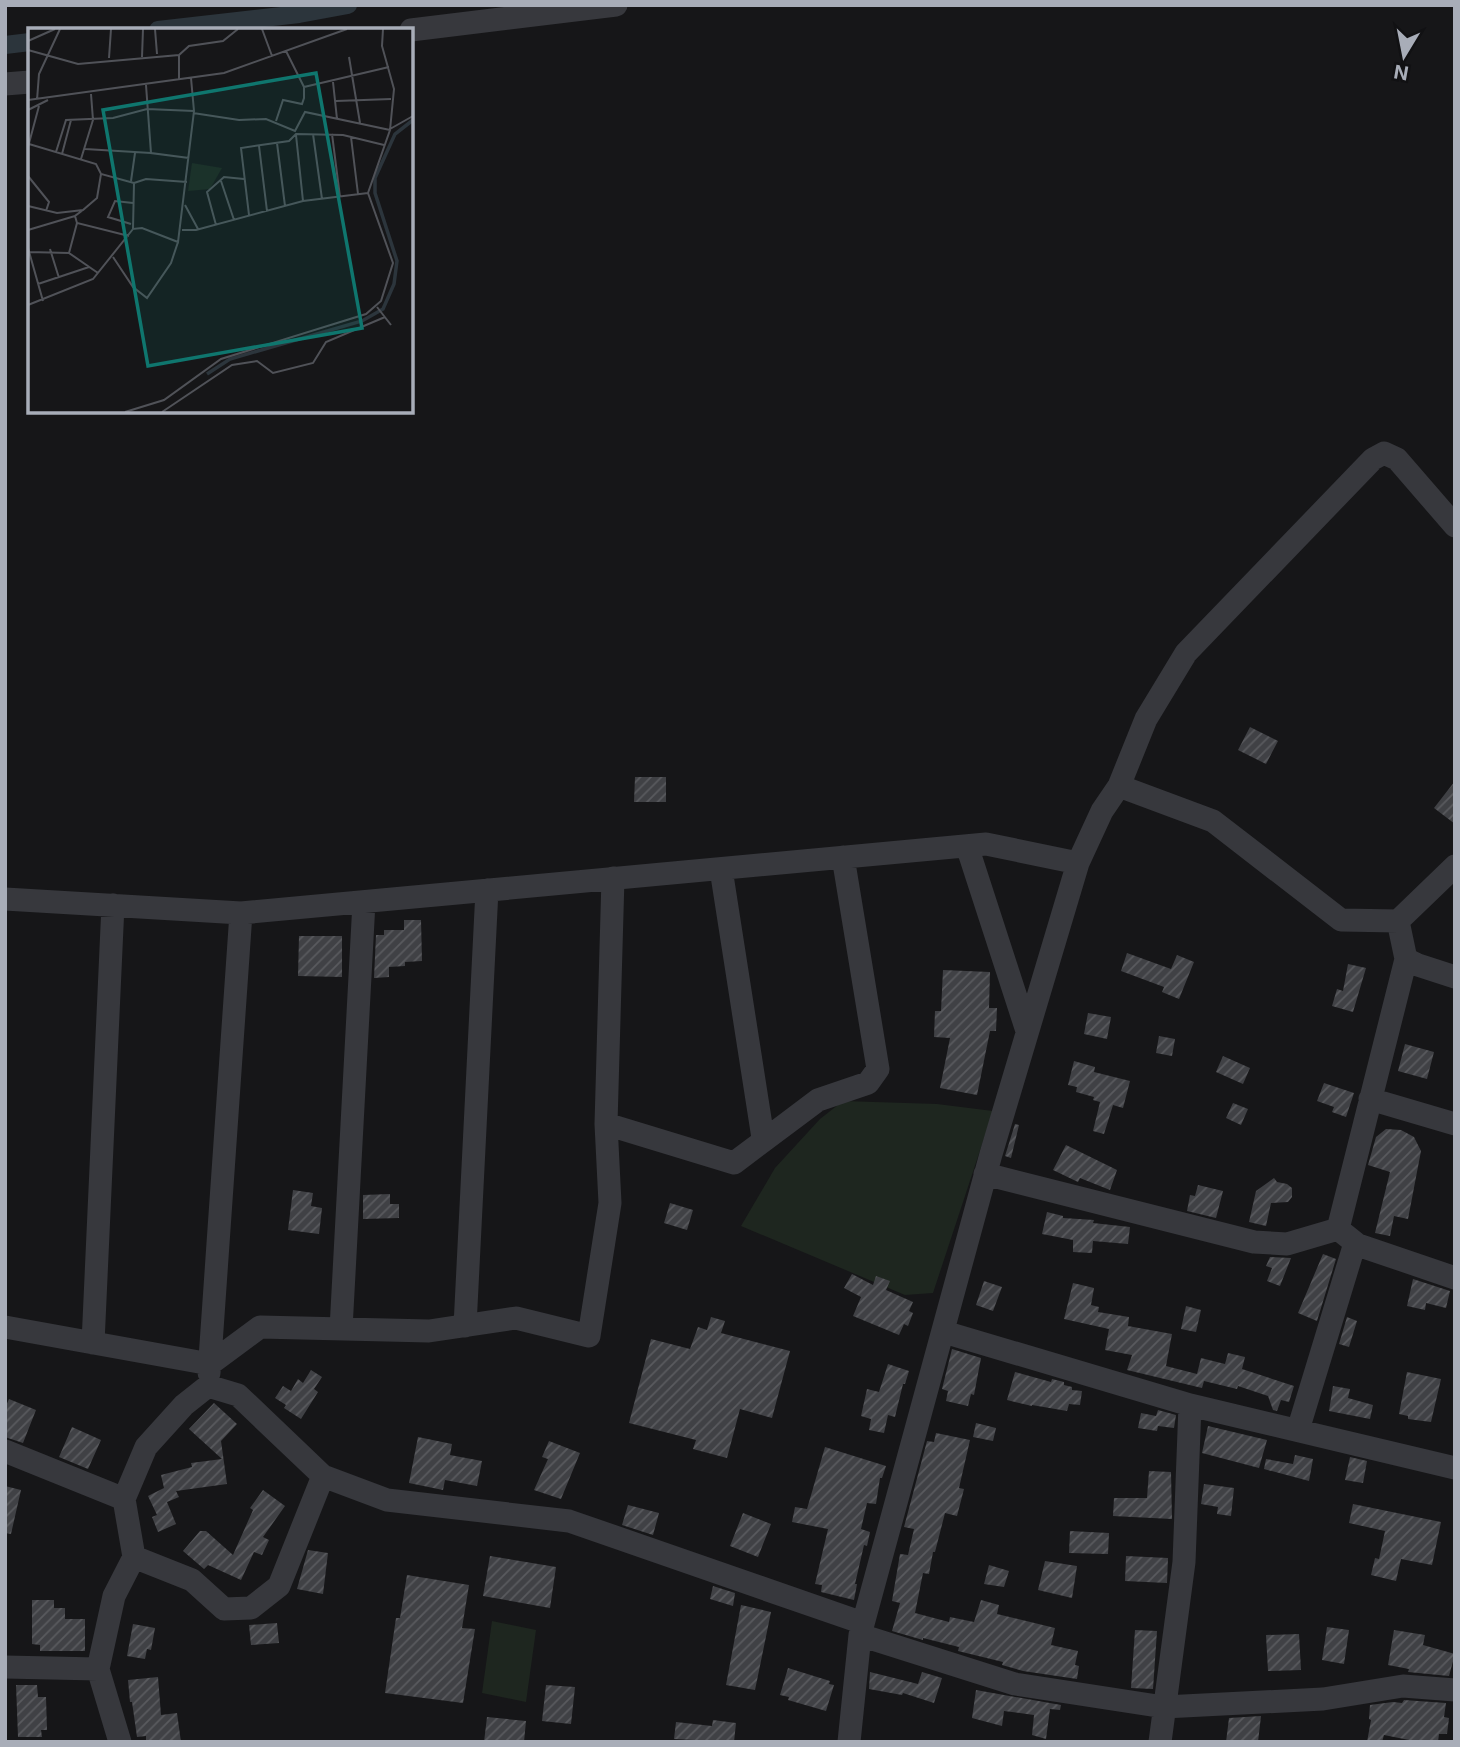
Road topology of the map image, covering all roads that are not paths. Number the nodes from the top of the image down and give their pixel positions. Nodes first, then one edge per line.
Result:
1 (616, 5) edge
2 (413, 30) edge
3 (28, 82) edge
4 (5, 84) edge
5 (1455, 526) edge
6 (1119, 786) junction
7 (967, 846) junction
8 (843, 857) junction
9 (1078, 863) junction
10 (1455, 866) edge
11 (721, 869) junction
12 (613, 878) junction
13 (1446, 886) edge
14 (487, 890) junction
15 (5, 899) edge
16 (364, 902) junction
17 (113, 905) junction
18 (241, 913) junction
19 (1398, 921) junction
20 (1406, 958) junction
21 (1455, 977) edge
22 (1027, 1031) junction
23 (1370, 1099) junction
24 (606, 1124) junction
25 (1455, 1124) edge
26 (763, 1138) junction
27 (985, 1174) junction
28 (1346, 1236) junction
29 (1455, 1278) edge
30 (5, 1326) edge
31 (465, 1326) junction
32 (341, 1329) junction
33 (944, 1332) junction
34 (93, 1343) junction
35 (209, 1375) junction
36 (1190, 1405) junction
37 (1298, 1430) junction
38 (5, 1451) edge
39 (1455, 1468) edge
40 (323, 1476) junction
41 (124, 1499) junction
42 (134, 1557) junction
43 (862, 1629) junction
44 (5, 1667) edge
45 (98, 1670) junction
46 (1455, 1690) edge
47 (1164, 1707) junction
48 (120, 1742) edge
49 (849, 1742) edge
50 (1160, 1742) edge

1 - 2 street
3 - 4 street
5 - 6 street
6 - 9 street
6 - 19 street
7 - 8 street
7 - 9 street
7 - 22 street
8 - 11 street
8 - 26 street
9 - 22 street
10 - 13 street
11 - 12 street
11 - 26 street
12 - 14 street
12 - 24 street
13 - 19 street
14 - 16 street
14 - 31 street
15 - 17 street
16 - 18 street
16 - 32 street
17 - 18 street
17 - 34 street
18 - 35 street
19 - 20 street
20 - 21 street
20 - 23 street
22 - 27 street
23 - 25 street
23 - 28 street
24 - 26 street
24 - 31 street
27 - 28 street
27 - 33 street
28 - 29 street
28 - 37 street
30 - 34 street
31 - 32 street
32 - 35 street
33 - 36 street
33 - 43 street
34 - 35 street
35 - 40 street
35 - 41 street
36 - 37 street
36 - 47 street
37 - 39 street
38 - 41 street
40 - 42 street
40 - 43 street
41 - 42 street
42 - 45 street
43 - 47 street
43 - 49 street
44 - 45 street
45 - 48 street
46 - 47 street
47 - 50 street

